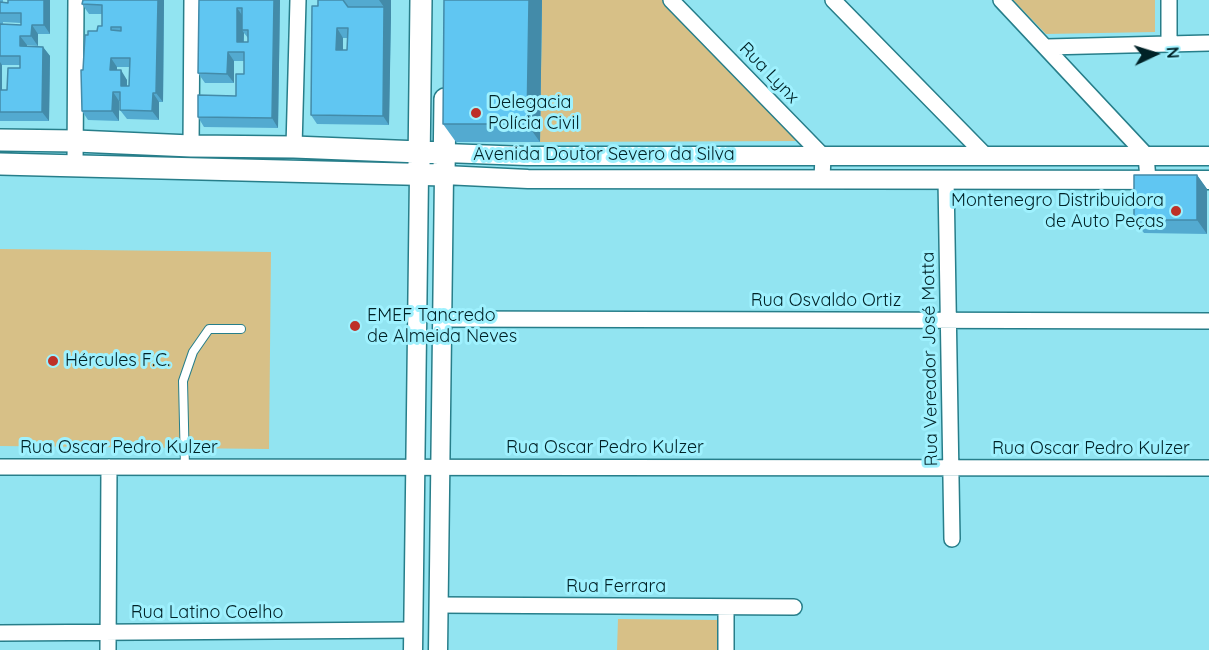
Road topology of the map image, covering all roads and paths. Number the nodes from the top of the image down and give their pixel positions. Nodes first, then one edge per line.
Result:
1 (76, 0) edge
2 (192, 0) edge
3 (298, 0) edge
4 (421, 0) edge
5 (671, 0) edge
6 (833, 0) edge
7 (1001, 0) edge
8 (1169, 0) edge
9 (1209, 43) edge
10 (1169, 44) junction
11 (1047, 47) junction
12 (446, 83) edge
13 (0, 140) edge
14 (76, 141) junction
15 (191, 146) junction
16 (294, 147) junction
17 (419, 153) junction
18 (445, 153) junction
19 (1146, 155) junction
20 (527, 156) junction
21 (823, 156) junction
22 (1209, 156) edge
23 (987, 157) junction
24 (0, 164) edge
25 (75, 166) junction
26 (419, 175) junction
27 (444, 175) junction
28 (528, 179) junction
29 (822, 179) junction
30 (946, 179) junction
31 (1148, 180) junction
32 (1209, 180) edge
33 (442, 319) junction
34 (948, 320) junction
35 (1209, 321) edge
36 (242, 329) dead end
37 (0, 467) edge
38 (109, 468) junction
39 (185, 468) junction
40 (415, 468) junction
41 (440, 468) junction
42 (951, 468) junction
43 (1209, 468) edge
44 (952, 539) dead end
45 (439, 606) junction
46 (726, 607) junction
47 (794, 607) dead end
48 (413, 630) junction
49 (0, 633) edge
50 (108, 633) junction
51 (108, 650) edge
52 (413, 650) edge
53 (438, 650) edge
54 (726, 650) edge

1 - 14 street
2 - 15 street
3 - 16 street
4 - 17 main road
5 - 21 street, Rua Lynx
6 - 23 street
7 - 11 street
8 - 10 street
9 - 10 street
10 - 11 street
11 - 19 street
12 - 18 main road
13 - 14 main road, Avenida Doutor Severo da Silva
14 - 15 main road, Avenida Doutor Severo da Silva
14 - 25 street
15 - 16 main road, Avenida Doutor Severo da Silva
16 - 17 main road, Avenida Doutor Severo da Silva
17 - 18 main road, Avenida Doutor Severo da Silva
17 - 26 main road
18 - 20 street, Avenida Doutor Severo da Silva
18 - 27 main road
19 - 22 street, Avenida Doutor Severo da Silva
19 - 23 street, Avenida Doutor Severo da Silva
19 - 31 street
20 - 21 street, Avenida Doutor Severo da Silva
20 - 28 street
21 - 23 street, Avenida Doutor Severo da Silva
21 - 29 street
24 - 25 main road, Avenida Doutor Severo da Silva
25 - 26 main road, Avenida Doutor Severo da Silva
26 - 27 main road, Avenida Doutor Severo da Silva
26 - 40 street
27 - 28 street, Avenida Doutor Severo da Silva
27 - 33 street
28 - 29 street, Avenida Doutor Severo da Silva
29 - 30 street, Avenida Doutor Severo da Silva
30 - 31 street, Avenida Doutor Severo da Silva
30 - 34 street, Rua Vereador José Motta
31 - 32 street, Avenida Doutor Severo da Silva
33 - 34 street, Rua Osvaldo Ortiz
33 - 41 street
34 - 35 street, Rua Osvaldo Ortiz
34 - 42 street, Rua Vereador José Motta
36 - 39 lane
37 - 38 street, Rua Oscar Pedro Kulzer
38 - 39 street, Rua Oscar Pedro Kulzer
38 - 50 street
39 - 40 street, Rua Oscar Pedro Kulzer
40 - 41 street, Rua Oscar Pedro Kulzer
40 - 48 street
41 - 42 street, Rua Oscar Pedro Kulzer
41 - 45 street
42 - 43 street, Rua Oscar Pedro Kulzer
42 - 44 street, Rua Vereador José Motta
45 - 46 street, Rua Ferrara
45 - 53 street
46 - 47 street, Rua Ferrara
46 - 54 street
48 - 50 street, Rua Latino Coelho
48 - 52 street
49 - 50 street, Rua Latino Coelho
50 - 51 street

